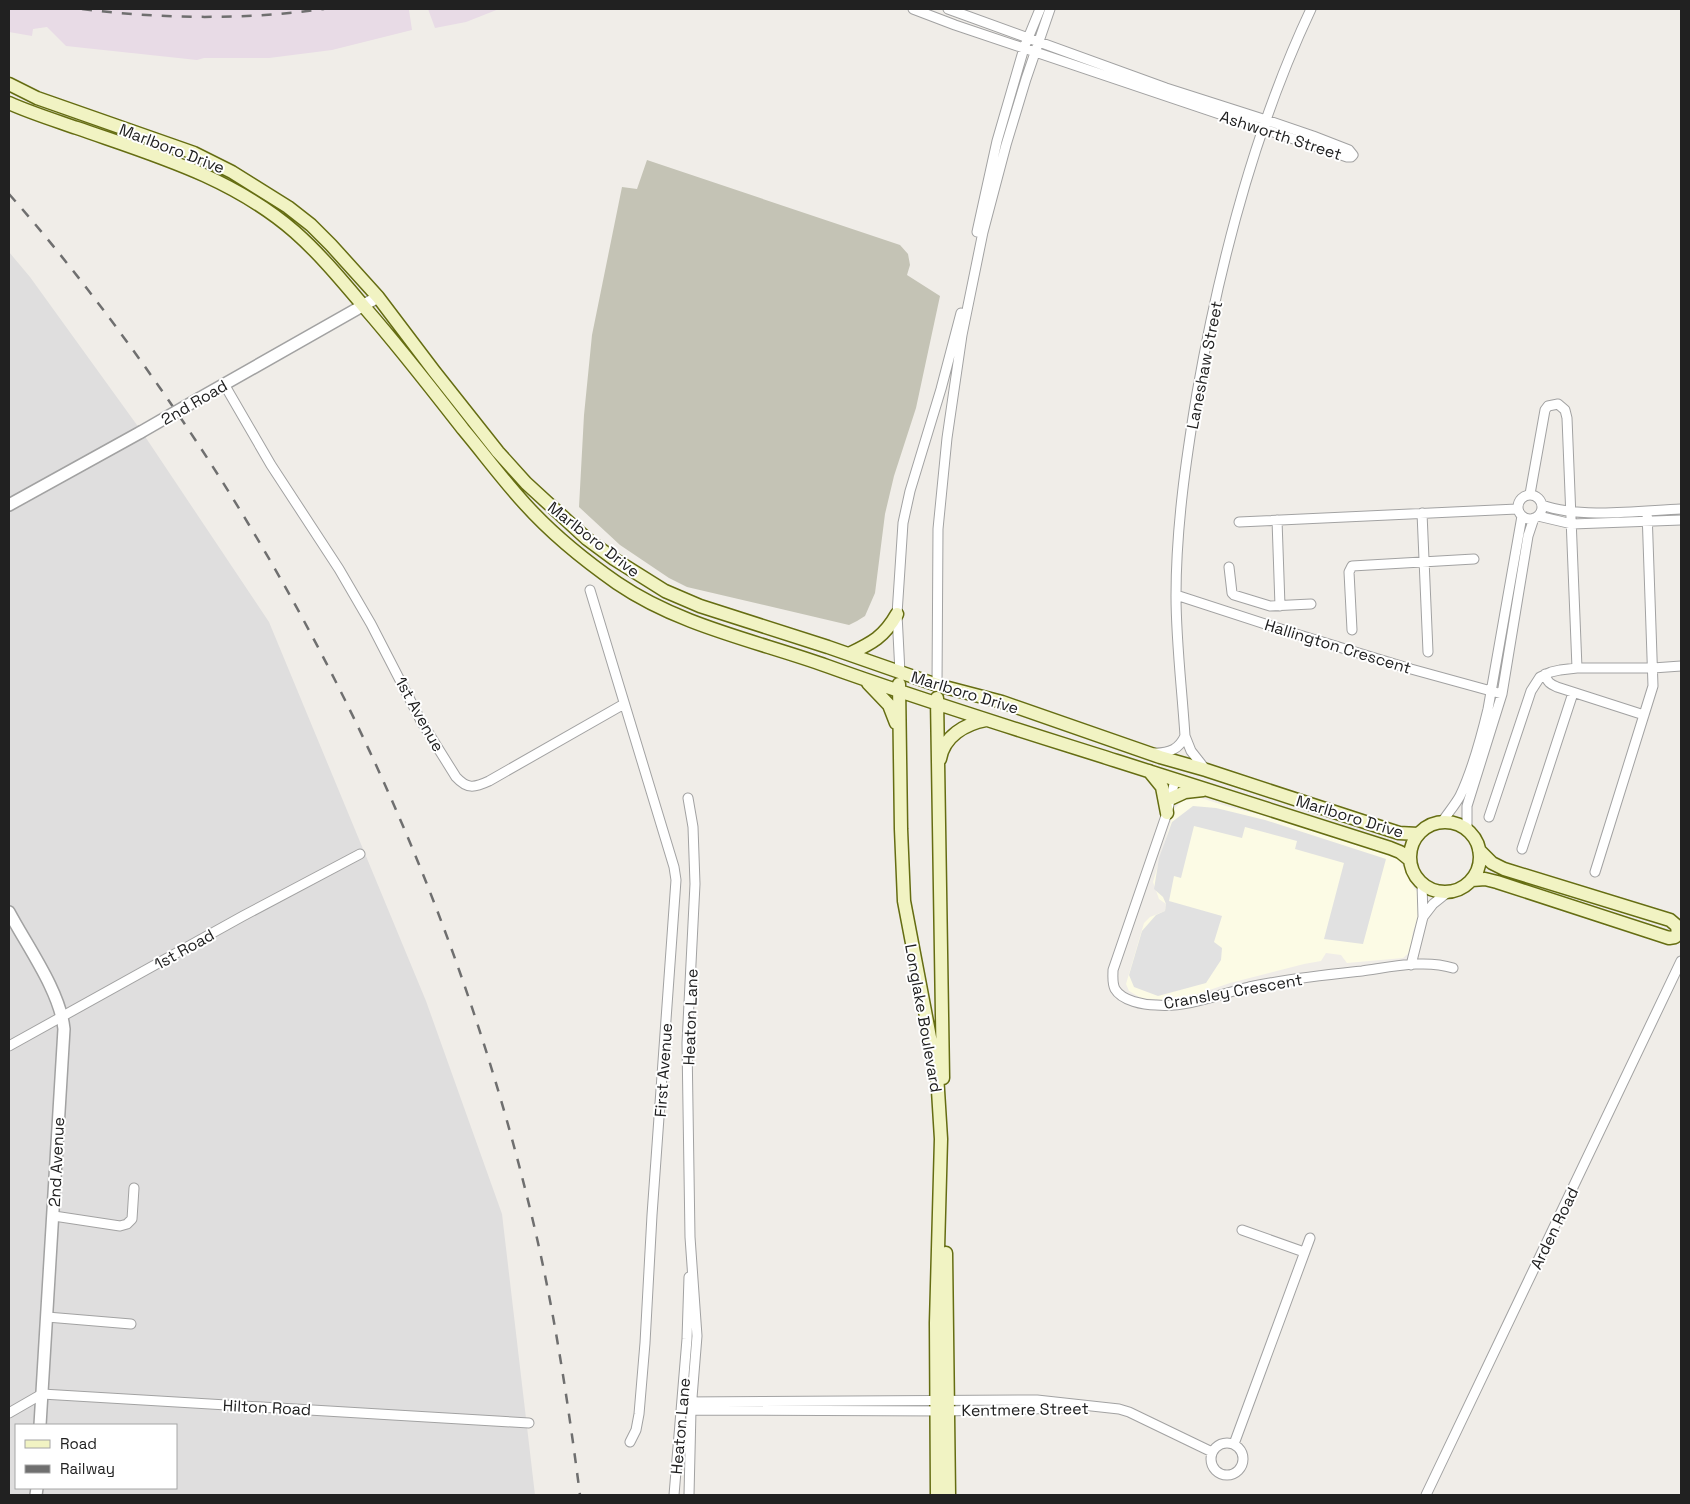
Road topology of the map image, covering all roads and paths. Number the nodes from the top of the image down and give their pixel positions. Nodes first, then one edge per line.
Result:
1 (913, 9) edge
2 (948, 9) edge
3 (1040, 9) edge
4 (1050, 9) edge
5 (1311, 9) edge
6 (1028, 36) junction
7 (1040, 41) junction
8 (1024, 48) junction
9 (1036, 52) junction
10 (9, 84) edge
11 (9, 102) edge
12 (1266, 120) junction
13 (1263, 129) junction
14 (378, 297) junction
15 (363, 305) junction
16 (965, 309) junction
17 (224, 384) junction
18 (1530, 494) junction
19 (9, 505) edge
20 (1542, 505) junction
21 (1681, 509) edge
22 (1647, 511) junction
23 (1520, 512) junction
24 (1570, 512) junction
25 (1422, 513) junction
26 (1536, 517) junction
27 (1277, 520) junction
28 (1681, 520) edge
29 (1239, 522) dead end
30 (1647, 522) junction
31 (1570, 524) junction
32 (1474, 559) dead end
33 (1424, 562) junction
34 (1229, 566) dead end
35 (590, 590) dead end
36 (1176, 595) junction
37 (1311, 604) dead end
38 (1280, 606) junction
39 (897, 614) junction
40 (1352, 630) dead end
41 (1428, 652) dead end
42 (849, 654) junction
43 (1681, 666) edge
44 (1577, 668) junction
45 (1653, 668) junction
46 (900, 673) junction
47 (1545, 674) junction
48 (865, 680) junction
49 (937, 685) junction
50 (899, 692) junction
51 (1491, 692) junction
52 (1573, 693) junction
53 (1502, 694) junction
54 (624, 704) junction
55 (937, 704) junction
56 (1644, 715) junction
57 (986, 720) junction
58 (900, 735) junction
59 (1186, 736) junction
60 (1155, 755) junction
61 (1206, 770) junction
62 (1150, 771) junction
63 (938, 773) junction
64 (1175, 780) junction
65 (1205, 789) junction
66 (688, 798) dead end
67 (1172, 798) junction
68 (1167, 813) junction
69 (1489, 817) dead end
70 (1442, 822) junction
71 (1467, 830) junction
72 (1418, 834) junction
73 (1522, 849) dead end
74 (1478, 850) junction
75 (360, 854) dead end
76 (1410, 860) junction
77 (1595, 872) dead end
78 (1472, 880) junction
79 (1422, 884) junction
80 (1448, 892) junction
81 (9, 912) edge
82 (1423, 917) junction
83 (1681, 961) edge
84 (1411, 965) junction
85 (1453, 968) dead end
86 (63, 1015) junction
87 (9, 1046) edge
88 (940, 1074) junction
89 (134, 1188) dead end
90 (54, 1216) junction
91 (1242, 1230) dead end
92 (1310, 1238) dead end
93 (1304, 1252) junction
94 (47, 1317) junction
95 (131, 1324) dead end
96 (42, 1394) junction
97 (687, 1406) junction
98 (942, 1406) junction
99 (9, 1413) edge
100 (529, 1423) dead end
101 (40, 1424) edge
102 (630, 1442) dead end
103 (1234, 1444) junction
104 (1212, 1452) junction
105 (674, 1495) edge
106 (689, 1495) edge
107 (937, 1495) edge
108 (949, 1495) edge
109 (1426, 1495) edge

1 - 8 street, Ashworth Street
2 - 6 street, Ashworth Street
3 - 6 street
4 - 7 street
5 - 12 street, Laneshaw Street
6 - 7 street, Ashworth Street
6 - 8 street
7 - 9 street
7 - 12 street, Ashworth Street
8 - 9 street, Ashworth Street
8 - 16 street
9 - 13 street, Ashworth Street
9 - 16 street
10 - 14 main road, Marlboro Drive
11 - 15 main road, Marlboro Drive
12 - 13 street, Laneshaw Street
12 - 13 street, Ashworth Street
13 - 36 street, Laneshaw Street
14 - 15 street, 2nd Road
14 - 42 main road, Marlboro Drive
15 - 17 street, 2nd Road
15 - 48 main road, Marlboro Drive
16 - 39 street
16 - 49 street
17 - 19 street, 2nd Road, bridge
17 - 54 street, 1st Avenue
18 - 20 street
18 - 23 street
18 - 24 street
20 - 24 street
20 - 26 street
21 - 22 street
22 - 24 street
22 - 30 street
23 - 25 street
23 - 26 street
23 - 51 street
24 - 31 street
25 - 27 street
25 - 33 street
26 - 31 street
26 - 53 street
27 - 29 street
27 - 38 street
28 - 30 street
30 - 31 street
30 - 45 street
31 - 44 street
32 - 33 street
33 - 40 street
33 - 41 street
34 - 38 street
35 - 54 street
36 - 51 street, Hallington Crescent
36 - 59 street, Laneshaw Street
37 - 38 street
39 - 42 main road
39 - 46 street
42 - 46 main road, Marlboro Drive
43 - 45 street
44 - 45 street
44 - 47 street
45 - 56 street
46 - 49 main road, Marlboro Drive
46 - 50 main road, Longlake Boulevard
47 - 52 street
47 - 69 street
48 - 50 main road, Marlboro Drive
48 - 58 main road
49 - 55 main road, Longlake Boulevard
49 - 60 main road, Marlboro Drive
50 - 55 main road, Marlboro Drive
50 - 58 main road, Longlake Boulevard
51 - 53 street, Hallington Crescent
51 - 70 street
52 - 56 street
52 - 73 street
53 - 71 street
54 - 102 street, First Avenue
55 - 57 main road, Marlboro Drive
55 - 63 main road, Longlake Boulevard
56 - 77 street
57 - 62 main road, Marlboro Drive
57 - 63 main road
58 - 88 main road, Longlake Boulevard
59 - 60 street
59 - 61 street, Laneshaw Street
60 - 61 main road, Marlboro Drive
60 - 64 main road
61 - 72 main road, Marlboro Drive
62 - 64 main road, Marlboro Drive
62 - 68 main road
63 - 88 main road, Longlake Boulevard
64 - 65 main road, Marlboro Drive
64 - 67 street, Cransley Crescent
65 - 67 main road
65 - 76 main road, Marlboro Drive
66 - 97 street, Heaton Lane
67 - 68 street, Cransley Crescent
68 - 84 street, Cransley Crescent
70 - 71 main road
70 - 72 main road
71 - 74 main road
72 - 76 main road
74 - 78 main road
74 - 78 main road
75 - 86 street, 1st Road
76 - 79 main road
78 - 80 main road
79 - 80 main road
79 - 82 street
80 - 82 street
81 - 86 street, 2nd Avenue
82 - 84 street
83 - 109 street, Arden Road
84 - 85 street, Cransley Crescent
86 - 87 street, 1st Road
86 - 90 street, 2nd Avenue
88 - 98 main road, Longlake Boulevard
89 - 90 street
90 - 94 street, 2nd Avenue
91 - 93 street
92 - 93 street
93 - 103 street
94 - 95 street
94 - 96 street, 2nd Avenue
96 - 99 street
96 - 100 street, Hilton Road
96 - 101 street, 2nd Avenue
97 - 98 street, Kentmere Street
97 - 105 street, Heaton Lane
97 - 106 street, Heaton Lane
98 - 104 street, Kentmere Street
98 - 107 main road, Longlake Boulevard
98 - 108 main road, Longlake Boulevard
103 - 104 street
103 - 104 street

